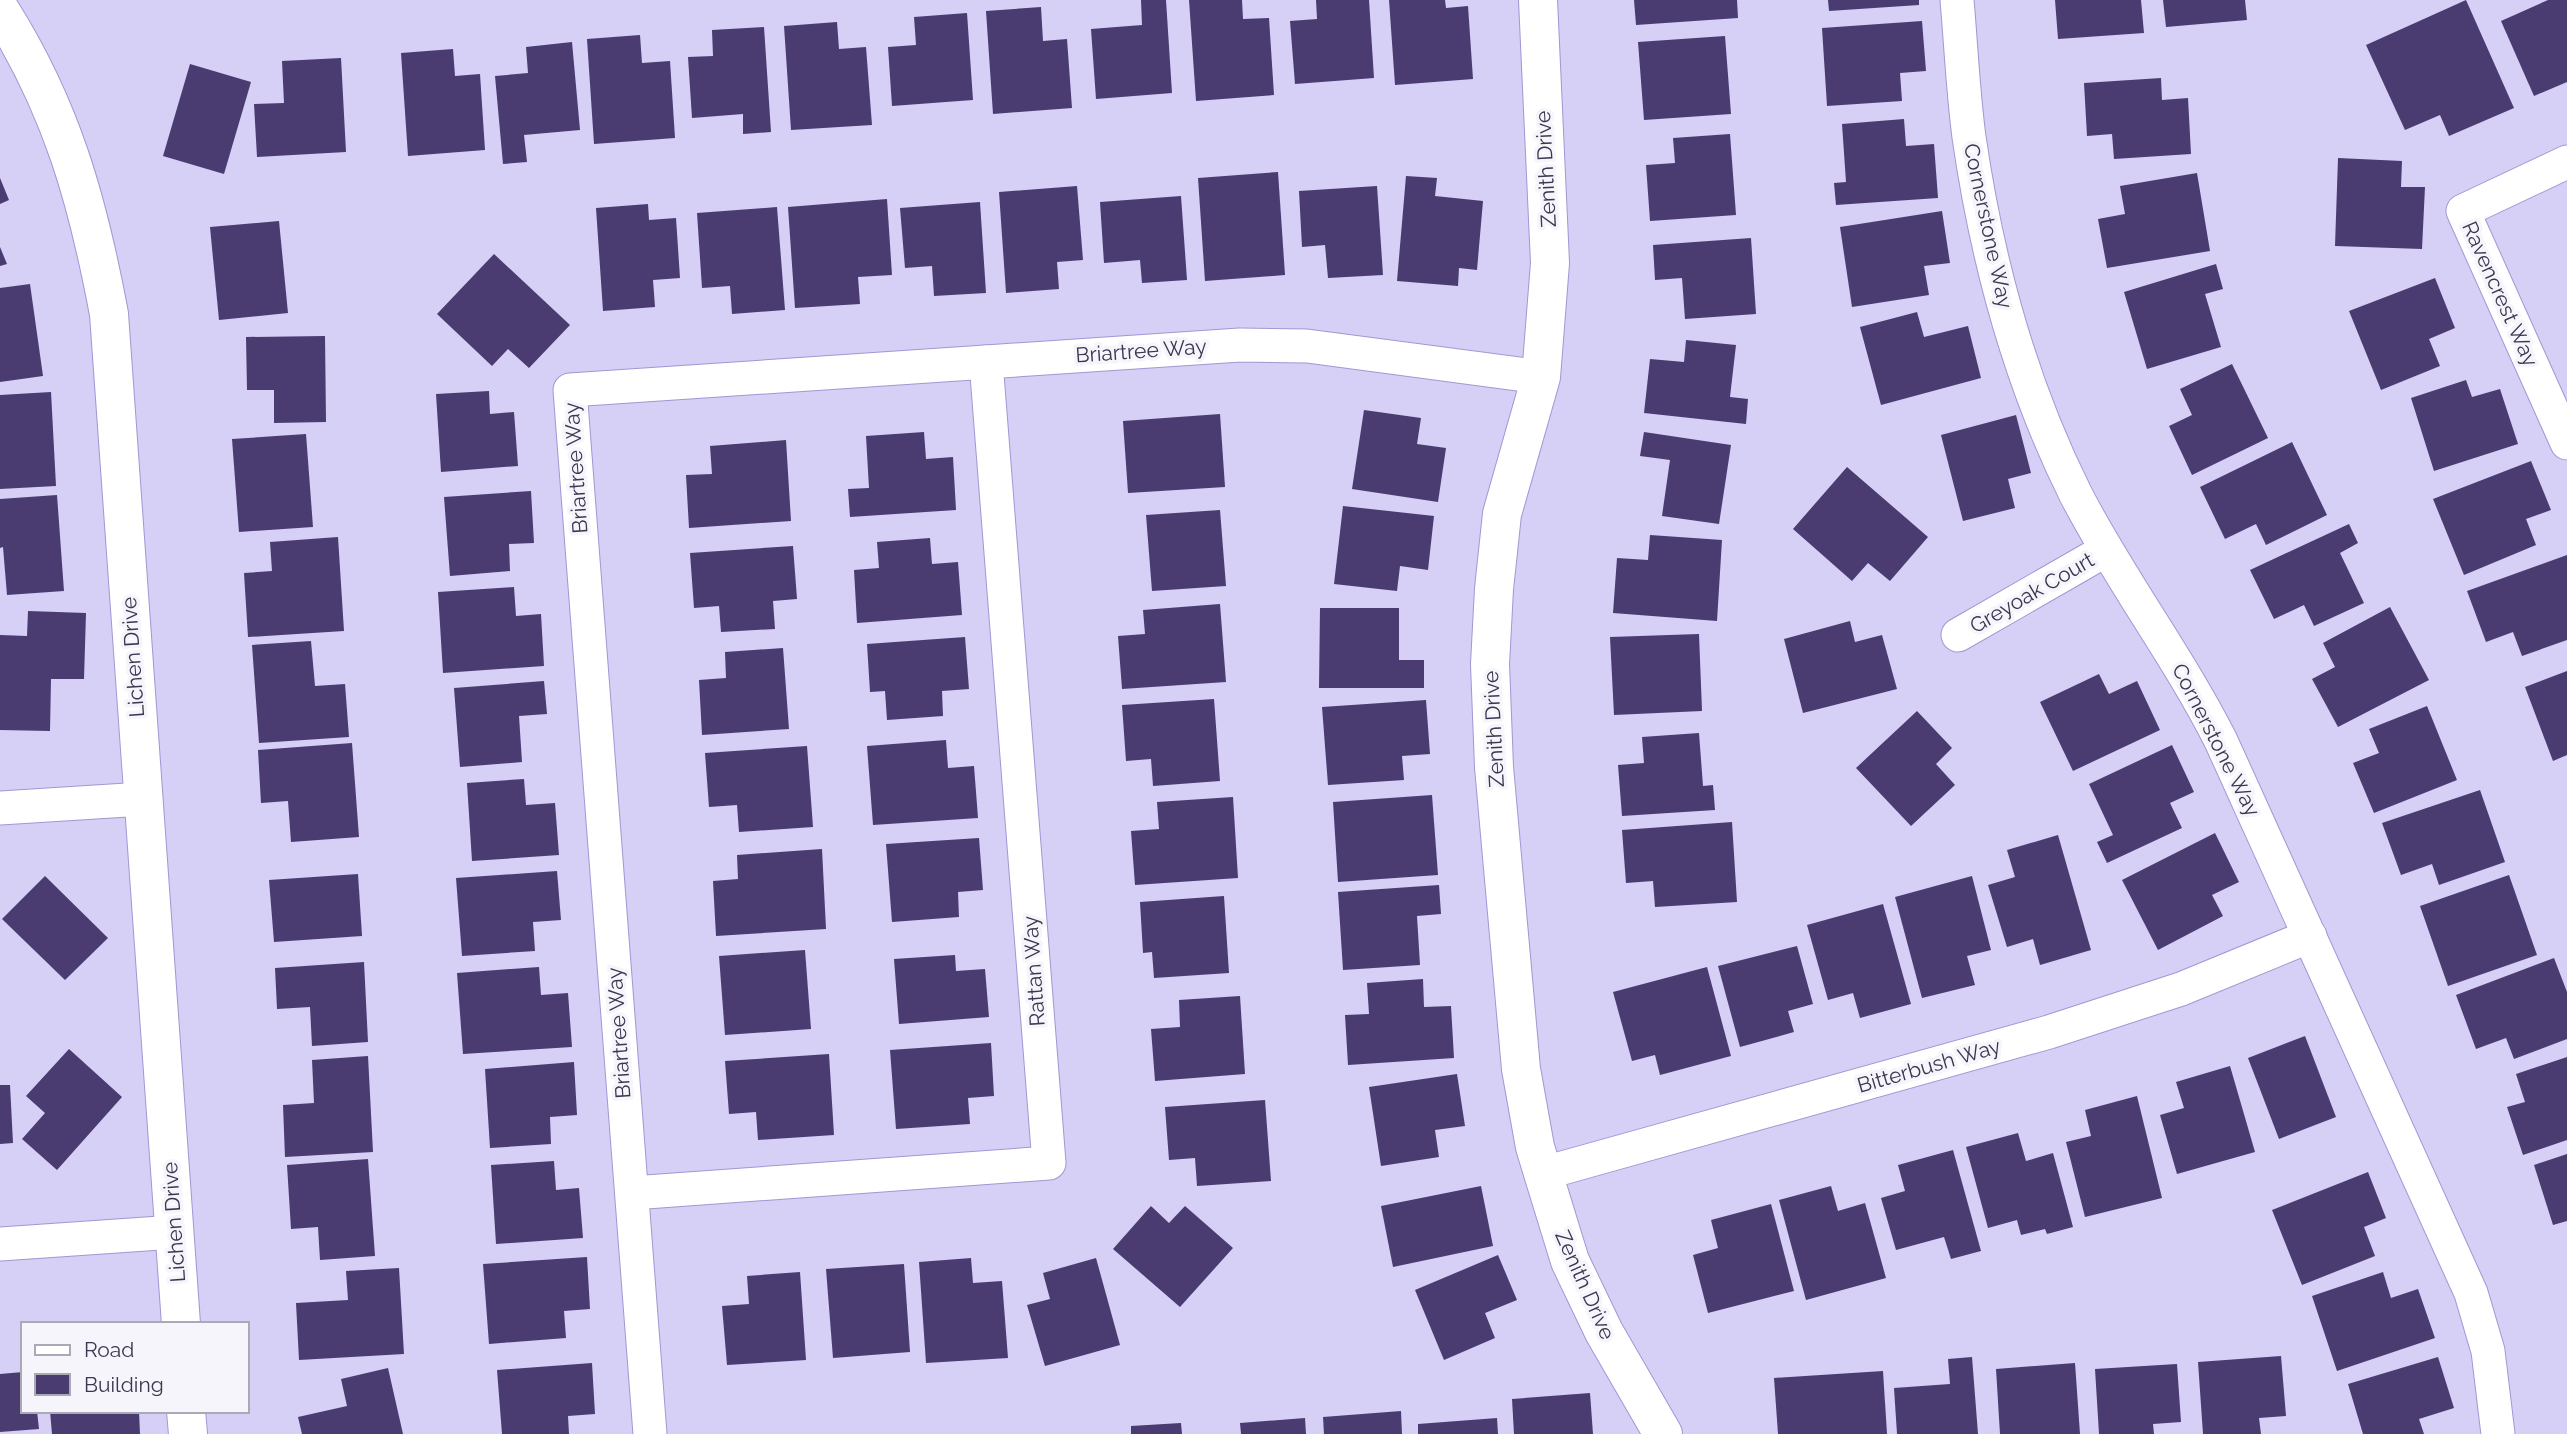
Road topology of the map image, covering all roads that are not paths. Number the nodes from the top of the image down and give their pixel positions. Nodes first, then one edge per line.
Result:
1 (1538, 0) edge
2 (1957, 0) edge
3 (0, 10) edge
4 (2567, 162) edge
5 (986, 362) junction
6 (1541, 377) junction
7 (2567, 443) edge
8 (2106, 550) junction
9 (1958, 635) dead end
10 (143, 799) junction
11 (0, 807) edge
12 (2310, 936) junction
13 (1541, 1174) junction
14 (632, 1194) junction
15 (175, 1232) junction
16 (0, 1244) edge
17 (181, 1322) edge
18 (186, 1413) edge
19 (188, 1434) edge
20 (650, 1434) edge
21 (1663, 1434) edge
22 (2498, 1434) edge

1 - 6 street, Zenith Drive
2 - 8 street, Cornerstone Way
3 - 10 street, Lichen Drive
4 - 7 street, Ravencrest Way
5 - 6 street, Briartree Way
5 - 14 street, Rattan Way
5 - 14 street, Briartree Way
6 - 13 street, Zenith Drive
8 - 9 street, Greyoak Court
8 - 12 street, Cornerstone Way
10 - 11 street
10 - 15 street, Lichen Drive
12 - 13 street, Bitterbush Way
12 - 22 street, Cornerstone Way
13 - 21 street, Zenith Drive
14 - 20 street, Briartree Way
15 - 16 street
15 - 17 street, Lichen Drive
18 - 19 street

